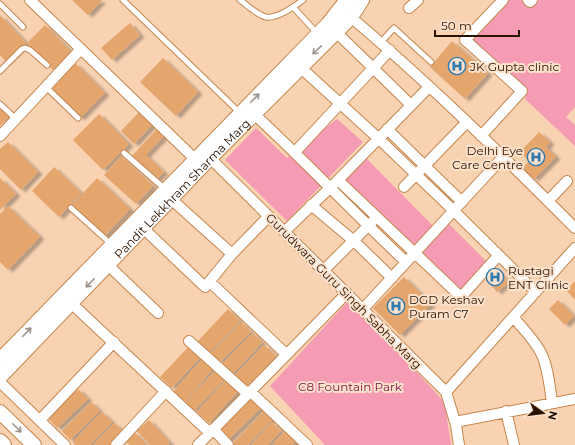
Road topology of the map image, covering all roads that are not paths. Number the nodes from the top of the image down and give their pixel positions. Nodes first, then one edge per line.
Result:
1 (30, 0) edge
2 (124, 0) edge
3 (240, 0) edge
4 (303, 0) edge
5 (362, 0) edge
6 (418, 0) edge
7 (504, 0) edge
8 (528, 0) edge
9 (532, 0) edge
10 (0, 4) edge
11 (293, 7) junction
12 (346, 8) edge
13 (409, 8) dead end
14 (23, 27) dead end
15 (336, 32) junction
16 (317, 34) junction
17 (381, 42) junction
18 (80, 49) junction
19 (390, 50) junction
20 (0, 62) edge
21 (431, 62) dead end
22 (46, 65) dead end
23 (4, 66) junction
24 (300, 67) junction
25 (372, 69) junction
26 (0, 71) edge
27 (46, 87) junction
28 (429, 87) junction
29 (0, 104) edge
30 (340, 104) junction
31 (411, 105) junction
32 (247, 114) junction
33 (78, 118) dead end
34 (16, 119) junction
35 (467, 122) junction
36 (387, 129) junction
37 (0, 136) edge
38 (481, 136) junction
39 (378, 138) junction
40 (295, 152) junction
41 (124, 154) dead end
42 (203, 156) junction
43 (503, 157) junction
44 (425, 166) junction
45 (416, 176) junction
46 (338, 180) junction
47 (566, 182) dead end
48 (404, 187) dead end
49 (329, 188) junction
50 (168, 194) junction
51 (548, 201) junction
52 (462, 202) junction
53 (311, 205) junction
54 (71, 208) dead end
55 (454, 211) junction
56 (269, 216) junction
57 (377, 217) junction
58 (368, 227) junction
59 (143, 228) junction
60 (575, 228) edge
61 (285, 231) junction
62 (354, 241) junction
63 (112, 244) junction
64 (575, 248) edge
65 (415, 253) junction
66 (232, 254) junction
67 (498, 256) junction
68 (406, 262) junction
69 (108, 265) junction
70 (324, 270) junction
71 (392, 278) junction
72 (210, 282) junction
73 (347, 292) junction
74 (536, 292) junction
75 (72, 303) junction
76 (363, 309) junction
77 (158, 313) dead end
78 (514, 317) junction
79 (189, 341) dead end
80 (114, 342) junction
81 (286, 354) junction
82 (0, 360) edge
83 (0, 377) edge
84 (0, 382) edge
85 (166, 392) junction
86 (446, 392) junction
87 (249, 393) junction
88 (575, 399) edge
89 (552, 403) junction
90 (506, 411) junction
91 (0, 412) edge
92 (40, 420) junction
93 (455, 422) junction
94 (211, 431) junction
95 (0, 441) edge
96 (4, 445) edge
97 (34, 445) edge
98 (65, 445) edge
99 (116, 445) edge
100 (198, 445) edge
101 (228, 445) edge
102 (307, 445) edge
103 (459, 445) edge
104 (514, 445) edge

1 - 18 street, Gurudwara Guru Singh Sabha Marg
2 - 32 lane
3 - 11 lane
4 - 11 lane
5 - 12 main road, Pandit Lekkhram Sharma Marg
6 - 13 street
7 - 38 street
8 - 9 street
10 - 14 lane
11 - 16 lane
12 - 15 main road, Pandit Lekkhram Sharma Marg
12 - 16 main road, Pandit Lekkhram Sharma Marg
12 - 17 street
15 -> 24 main road, Pandit Lekkhram Sharma Marg
15 - 25 street
32 -> 16 main road, Pandit Lekkhram Sharma Marg
17 - 19 street
17 - 21 lane
18 - 27 street
18 - 42 street, Gurudwara Guru Singh Sabha Marg
19 - 25 street
19 - 28 street
20 - 23 lane
22 - 23 lane
23 - 26 lane
24 - 30 street
24 - 32 main road, Pandit Lekkhram Sharma Marg
25 - 30 street
25 - 31 street
27 - 33 lane
27 - 34 street
28 - 31 street
28 - 35 street
29 - 34 lane
30 - 39 street
30 - 40 street
31 - 36 street
32 - 40 street
32 - 42 main road, Pandit Lekkhram Sharma Marg
34 - 37 street
35 - 38 street
35 - 44 street
36 - 39 street
36 - 44 street
38 - 43 street
39 - 45 street
39 - 46 street
40 - 49 street
41 - 50 lane
42 - 50 main road, Pandit Lekkhram Sharma Marg
42 - 56 street, Gurudwara Guru Singh Sabha Marg
43 - 51 street
43 - 52 street
44 - 45 street
44 - 52 street
45 - 48 street
45 - 55 street
46 - 49 street
46 - 57 street
47 - 51 street
49 - 53 street
49 - 58 street
50 - 59 main road, Pandit Lekkhram Sharma Marg
50 - 63 main road, Pandit Lekkhram Sharma Marg
50 - 66 street
51 - 60 street
52 - 55 street
53 - 61 street
53 - 62 street
54 - 63 lane
55 - 65 street
55 - 67 street
56 - 61 street, Gurudwara Guru Singh Sabha Marg
56 - 66 street
57 - 58 street
57 - 65 street
58 - 62 street
58 - 68 street
59 - 69 main road, Pandit Lekkhram Sharma Marg
59 - 72 street
61 - 70 street, Gurudwara Guru Singh Sabha Marg
62 - 70 street
62 - 71 street
82 -> 63 main road, Pandit Lekkhram Sharma Marg
64 - 74 street
65 - 67 street
65 - 68 street
66 - 72 street
67 - 74 street
68 - 71 street
69 -> 75 main road, Pandit Lekkhram Sharma Marg
69 - 77 street
70 - 73 street, Gurudwara Guru Singh Sabha Marg
71 - 76 street
72 - 81 street
73 - 76 street, Gurudwara Guru Singh Sabha Marg
73 - 81 street
74 - 78 street
75 - 80 street
75 - 83 main road, Pandit Lekkhram Sharma Marg
76 - 86 street, Gurudwara Guru Singh Sabha Marg
78 - 86 street
78 - 89 street
79 - 87 street
80 - 85 street
80 - 92 street
81 - 87 street
84 - 92 street
85 - 94 street
85 - 99 street
86 - 93 street, Gurudwara Guru Singh Sabha Marg
87 - 94 street
87 - 102 street
88 - 89 street
89 - 90 street
90 - 93 street
90 - 104 street
91 -> 97 main road
92 - 98 street
93 - 103 street, Gurudwara Guru Singh Sabha Marg
94 - 100 street
94 - 101 street
95 - 96 main road

